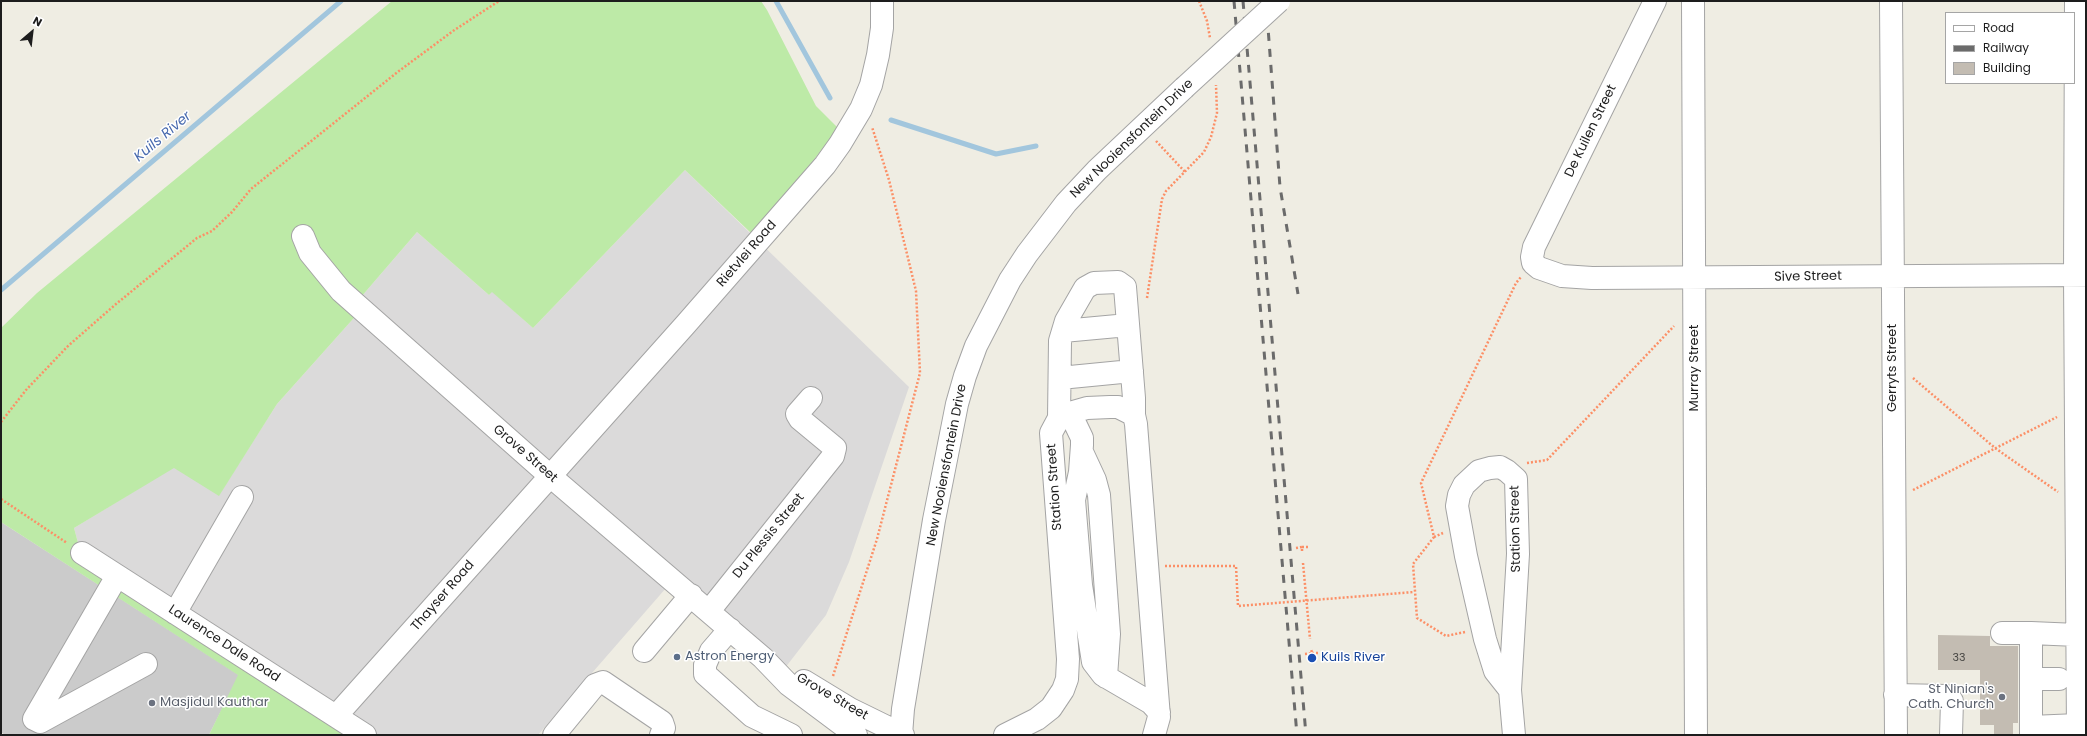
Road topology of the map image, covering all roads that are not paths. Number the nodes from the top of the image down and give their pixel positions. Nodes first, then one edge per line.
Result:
1 (882, 1) edge
2 (1279, 1) edge
3 (1655, 1) edge
4 (1693, 1) edge
5 (1891, 1) edge
6 (2076, 1) edge
7 (303, 236) dead end
8 (1534, 263) joint
9 (2080, 275) edge
10 (1892, 276) junction
11 (1695, 278) junction
12 (1128, 324) junction
13 (1063, 330) junction
14 (1132, 371) junction
15 (1060, 378) junction
16 (810, 398) dead end
17 (1134, 415) junction
18 (1065, 416) junction
19 (549, 475) junction
20 (242, 497) dead end
21 (82, 553) road end
22 (117, 576) junction
23 (691, 596) junction
24 (709, 611) junction
25 (175, 613) junction
26 (730, 629) junction
27 (2002, 632) dead end
28 (2031, 633) junction
29 (2077, 635) junction
30 (644, 651) dead end
31 (763, 658) junction
32 (146, 664) dead end
33 (2031, 679) junction
34 (2059, 679) dead end
35 (1510, 690) junction
36 (1895, 695) junction
37 (1159, 712) junction
38 (336, 716) junction
39 (2078, 730) edge
40 (2031, 731) edge
41 (365, 735) edge
42 (554, 735) edge
43 (661, 735) edge
44 (792, 735) edge
45 (856, 735) edge
46 (902, 735) edge
47 (1005, 735) edge
48 (1154, 735) edge
49 (1514, 735) edge
50 (1696, 735) edge
51 (1896, 735) edge
52 (1951, 735) edge

1 - 19 street, Rietvlei Road
2 - 46 street, New Nooiensfontein Drive, bridge
3 - 8 street, De Kuilen Street
4 - 11 street, Murray Street
5 - 10 street, Gerryts Street
6 - 9 street
7 - 19 street, Grove Street
8 - 11 street, Sive Street
9 - 10 street, Sive Street
9 - 29 street
10 - 11 street, Sive Street
10 - 36 street, Gerryts Street
11 - 50 street, Murray Street
12 - 13 street
12 - 13 street
12 - 14 street
13 - 15 street
14 - 15 street
14 - 17 street
15 - 18 street
16 - 24 street, Du Plessis Street
17 - 18 street
17 - 37 street
18 - 37 street
18 - 47 street, Station Street
19 - 23 street, Grove Street
19 - 38 street, Thayser Road
20 - 25 street
21 - 22 street, Laurence Dale Road
22 - 25 street, Laurence Dale Road
22 - 32 street
23 - 24 street, Grove Street
23 - 30 street
24 - 26 street, Grove Street
25 - 38 street, Laurence Dale Road
26 - 31 street, Grove Street
26 - 44 street
27 - 28 street
28 - 29 street
28 - 33 street
29 - 39 street
31 - 45 street, Grove Street
31 - 46 street, Grove Street
33 - 34 street
33 - 40 street
35 - 35 street, Station Street
35 - 49 street, Station Street
36 - 51 street, Gerryts Street
36 - 52 street
37 - 48 street
38 - 41 street, Laurence Dale Road
39 - 40 street
42 - 43 street

